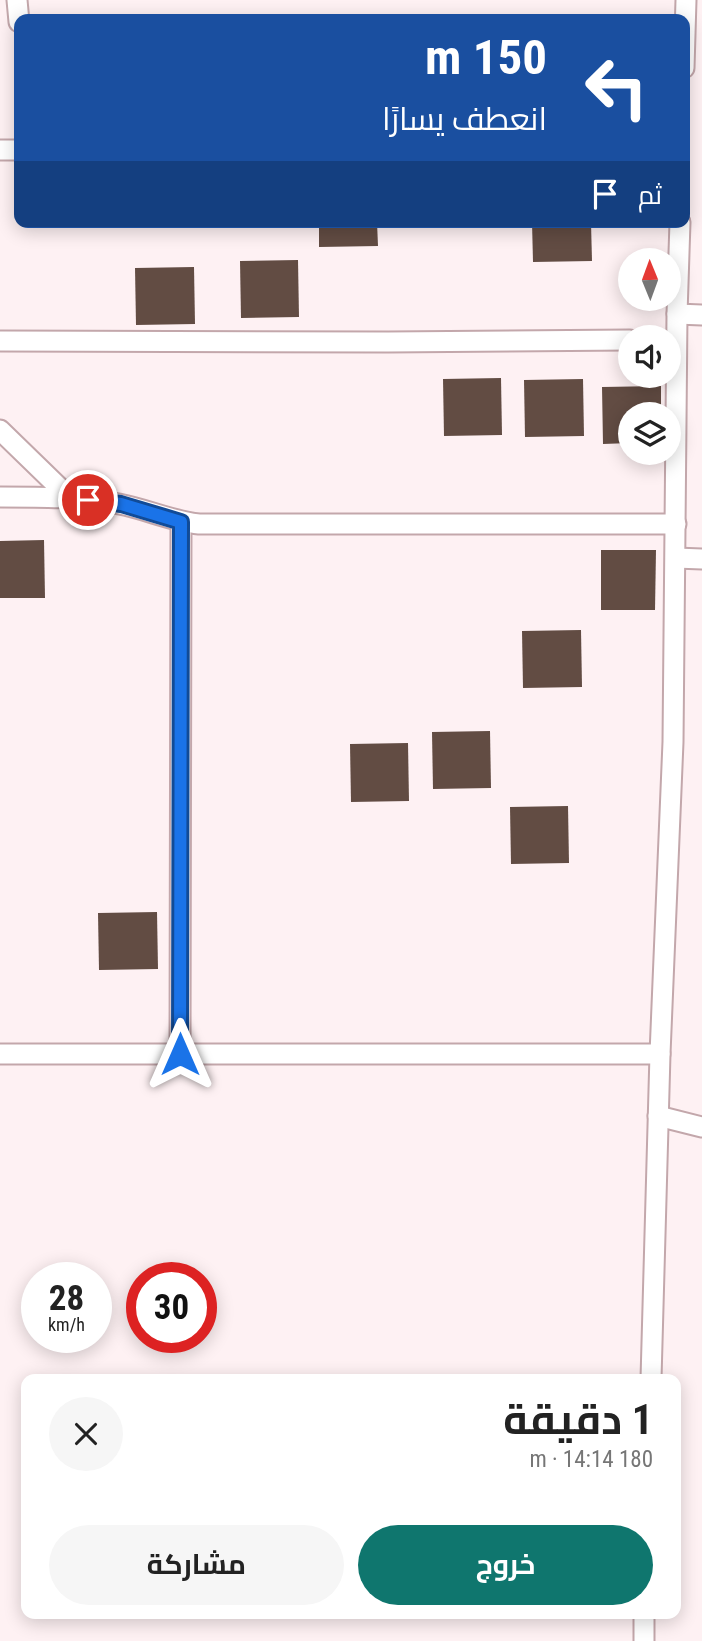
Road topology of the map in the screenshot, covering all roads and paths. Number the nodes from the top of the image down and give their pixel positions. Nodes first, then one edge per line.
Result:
1 (680, 228) edge
2 (677, 314) junction
3 (702, 315) edge
4 (675, 325) edge
5 (618, 340) edge
6 (0, 341) edge
7 (674, 388) edge
8 (0, 430) edge
9 (0, 497) edge
10 (70, 498) junction
11 (181, 522) junction
12 (676, 524) junction
13 (676, 558) junction
14 (702, 559) edge
15 (0, 1054) edge
16 (180, 1054) junction
17 (660, 1054) junction
18 (658, 1116) junction
19 (702, 1127) edge
20 (651, 1374) edge
21 (645, 1619) edge
22 (644, 1641) edge

1 - 2 street
2 - 3 street
2 - 4 street
5 - 6 street
7 - 12 street
8 - 10 street
9 - 10 street
10 - 11 street
11 - 12 street
11 - 16 street
12 - 13 street
13 - 14 street
13 - 17 street
15 - 16 street
16 - 17 street
17 - 18 street
18 - 19 street
18 - 20 street
21 - 22 street

